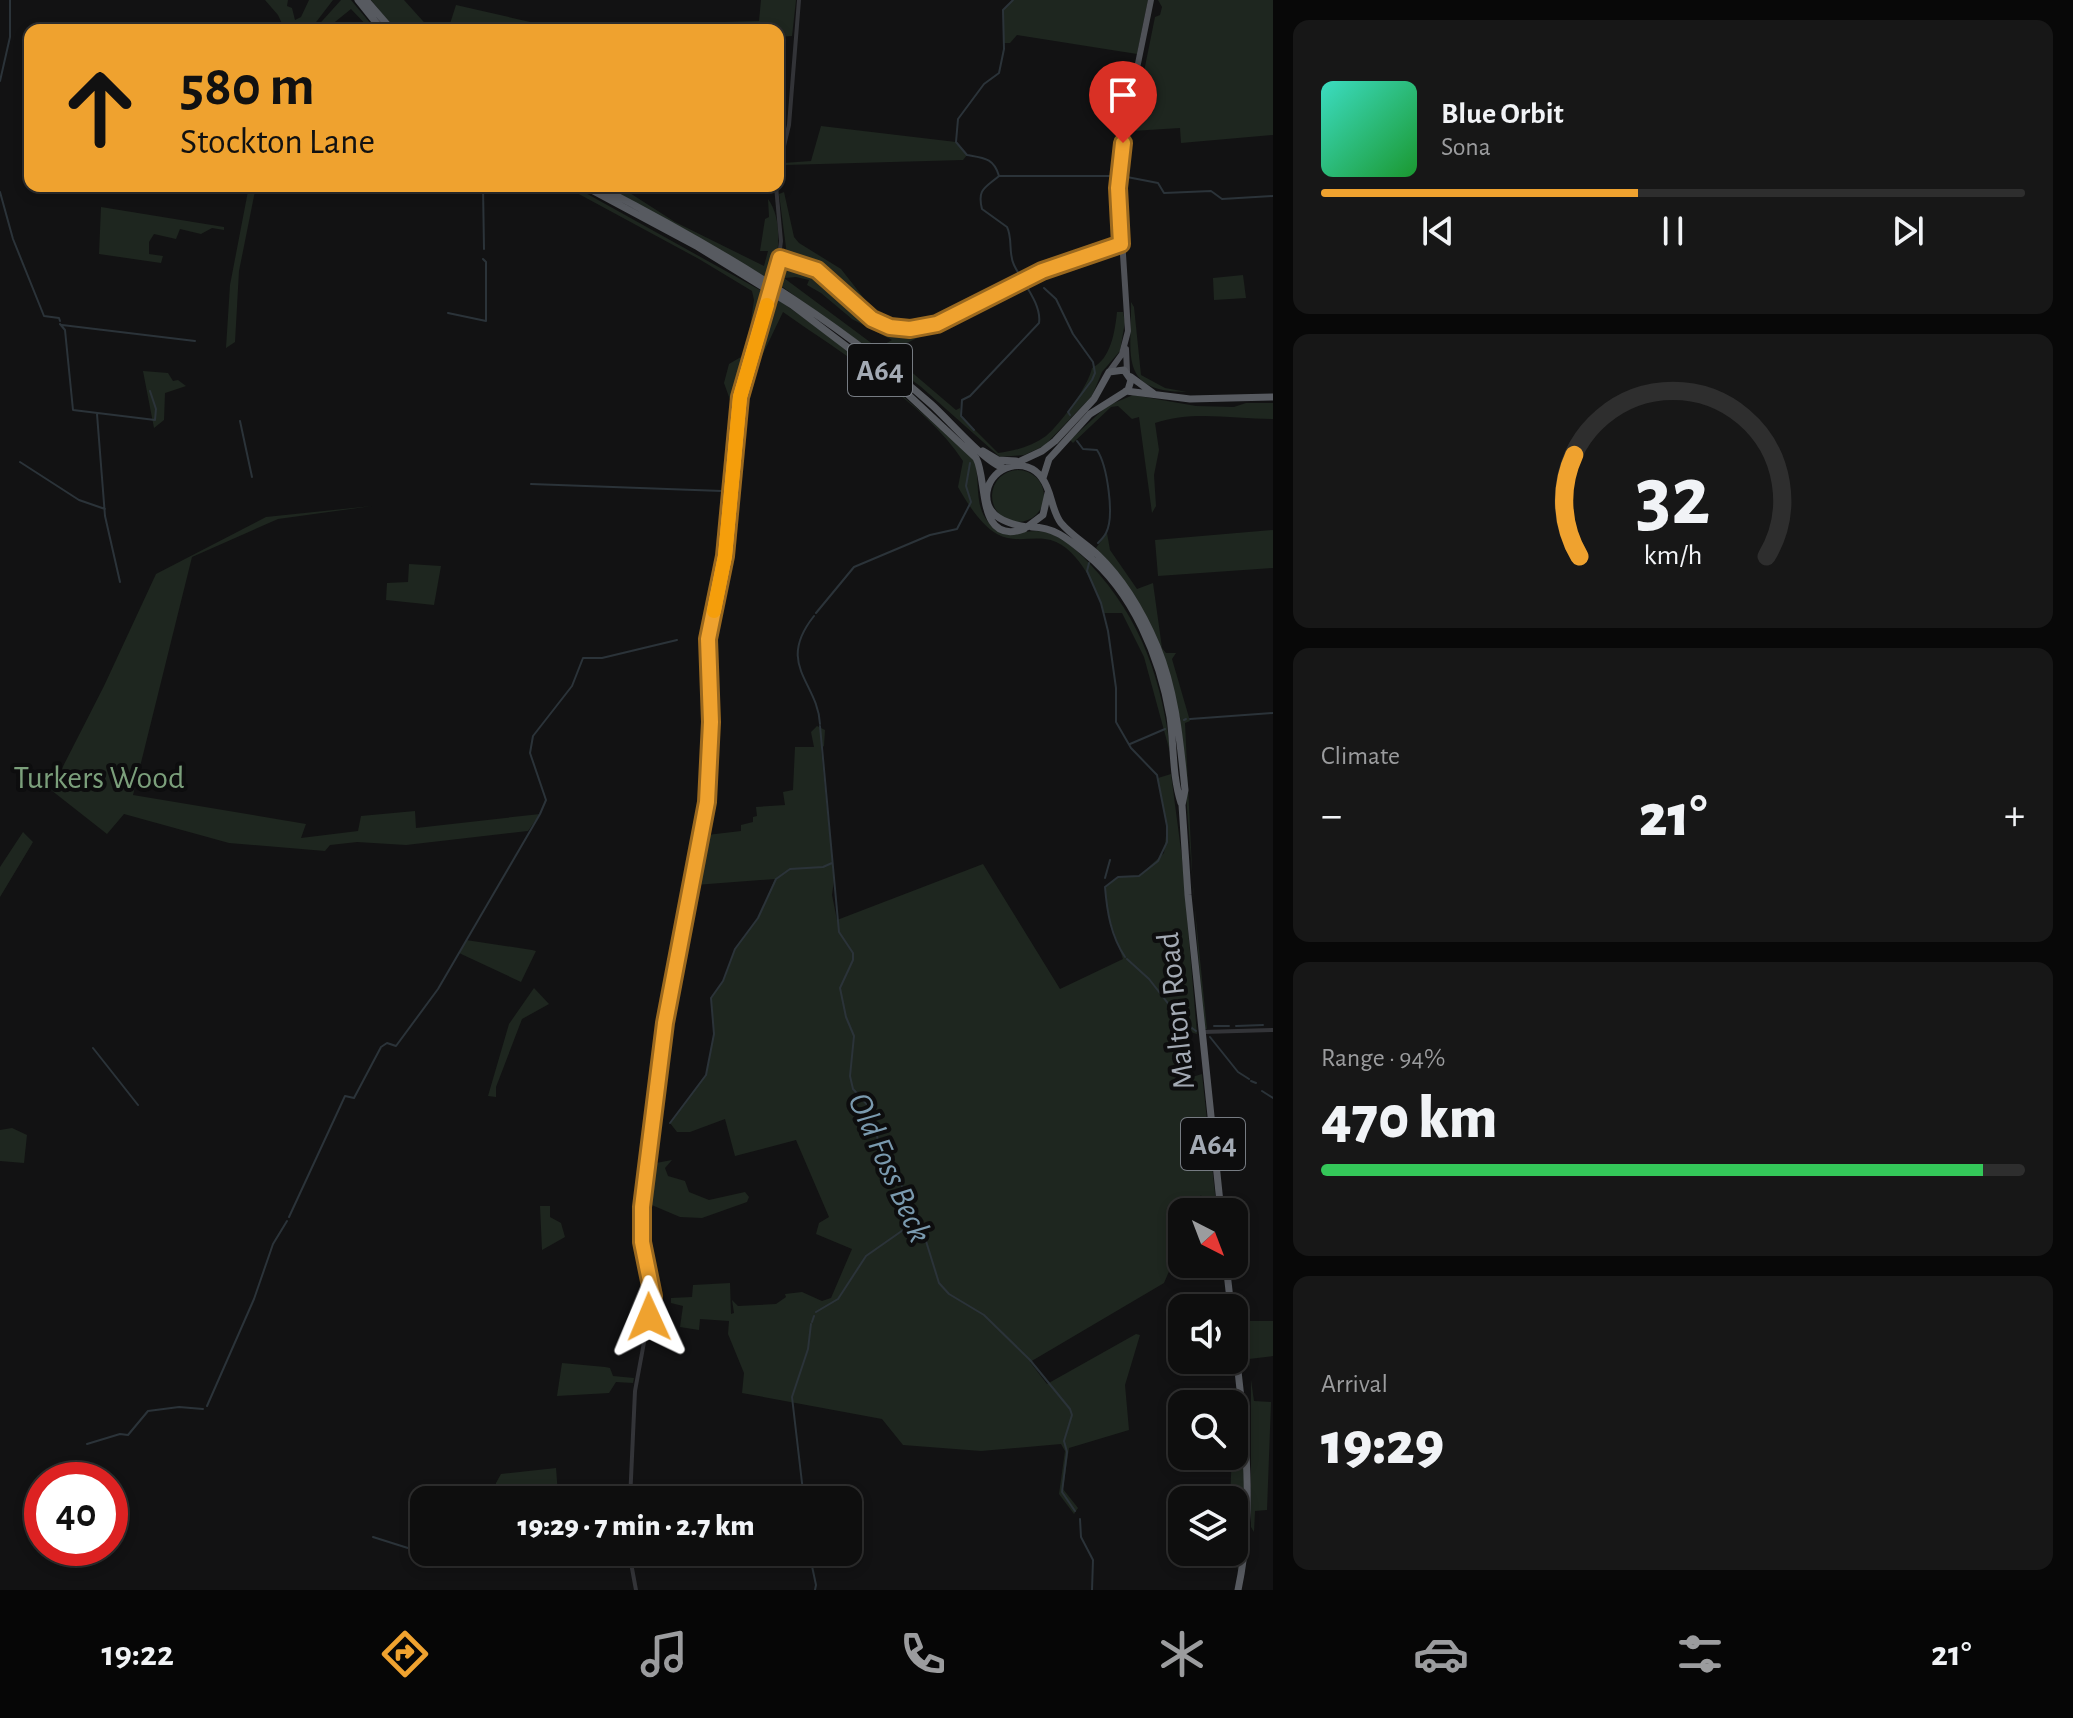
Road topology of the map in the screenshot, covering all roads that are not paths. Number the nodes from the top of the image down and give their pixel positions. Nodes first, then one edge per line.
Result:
1 (358, 0) edge
2 (366, 0) edge
3 (799, 0) edge
4 (1151, 0) edge
5 (377, 24) edge
6 (387, 24) edge
7 (784, 146) edge
8 (595, 192) edge
9 (609, 192) edge
10 (776, 192) edge
11 (1121, 244) junction
12 (780, 258) junction
13 (1126, 345) junction
14 (1109, 372) junction
15 (1128, 374) junction
16 (1104, 382) junction
17 (1123, 393) junction
18 (1154, 393) junction
19 (1273, 397) edge
20 (1062, 444) junction
21 (975, 445) junction
22 (1021, 460) junction
23 (1007, 467) junction
24 (1044, 480) junction
25 (1050, 497) junction
26 (1029, 527) junction
27 (1155, 650) junction
28 (1273, 1030) edge
29 (1201, 1032) junction
30 (1219, 1198) edge
31 (1238, 1374) edge
32 (631, 1486) edge
33 (632, 1566) edge
34 (636, 1590) edge
35 (1238, 1590) edge

1 - 5 highway
2 - 6 highway
3 - 7 street
4 - 11 main road
8 - 26 highway, A64
9 - 21 highway, A64
10 - 12 street
11 - 12 street
11 - 13 main road
12 - 32 street, bridge
13 - 14 main road
13 - 15 main road
14 - 15 highway
14 - 16 highway
15 - 17 highway
15 - 18 highway
16 - 17 highway
16 - 22 highway
17 - 18 highway
17 - 20 highway
18 - 19 highway
20 - 24 highway
20 - 25 highway
21 - 22 highway
21 - 23 highway, A64
22 - 23 highway
23 - 24 highway
23 - 26 highway
24 - 25 highway
25 - 26 highway
25 - 27 highway, A64
26 - 27 highway, A64
27 - 29 highway, Malton Road / A64
28 - 29 street
29 - 30 highway, Malton Road / A64
31 - 35 highway
33 - 34 street

